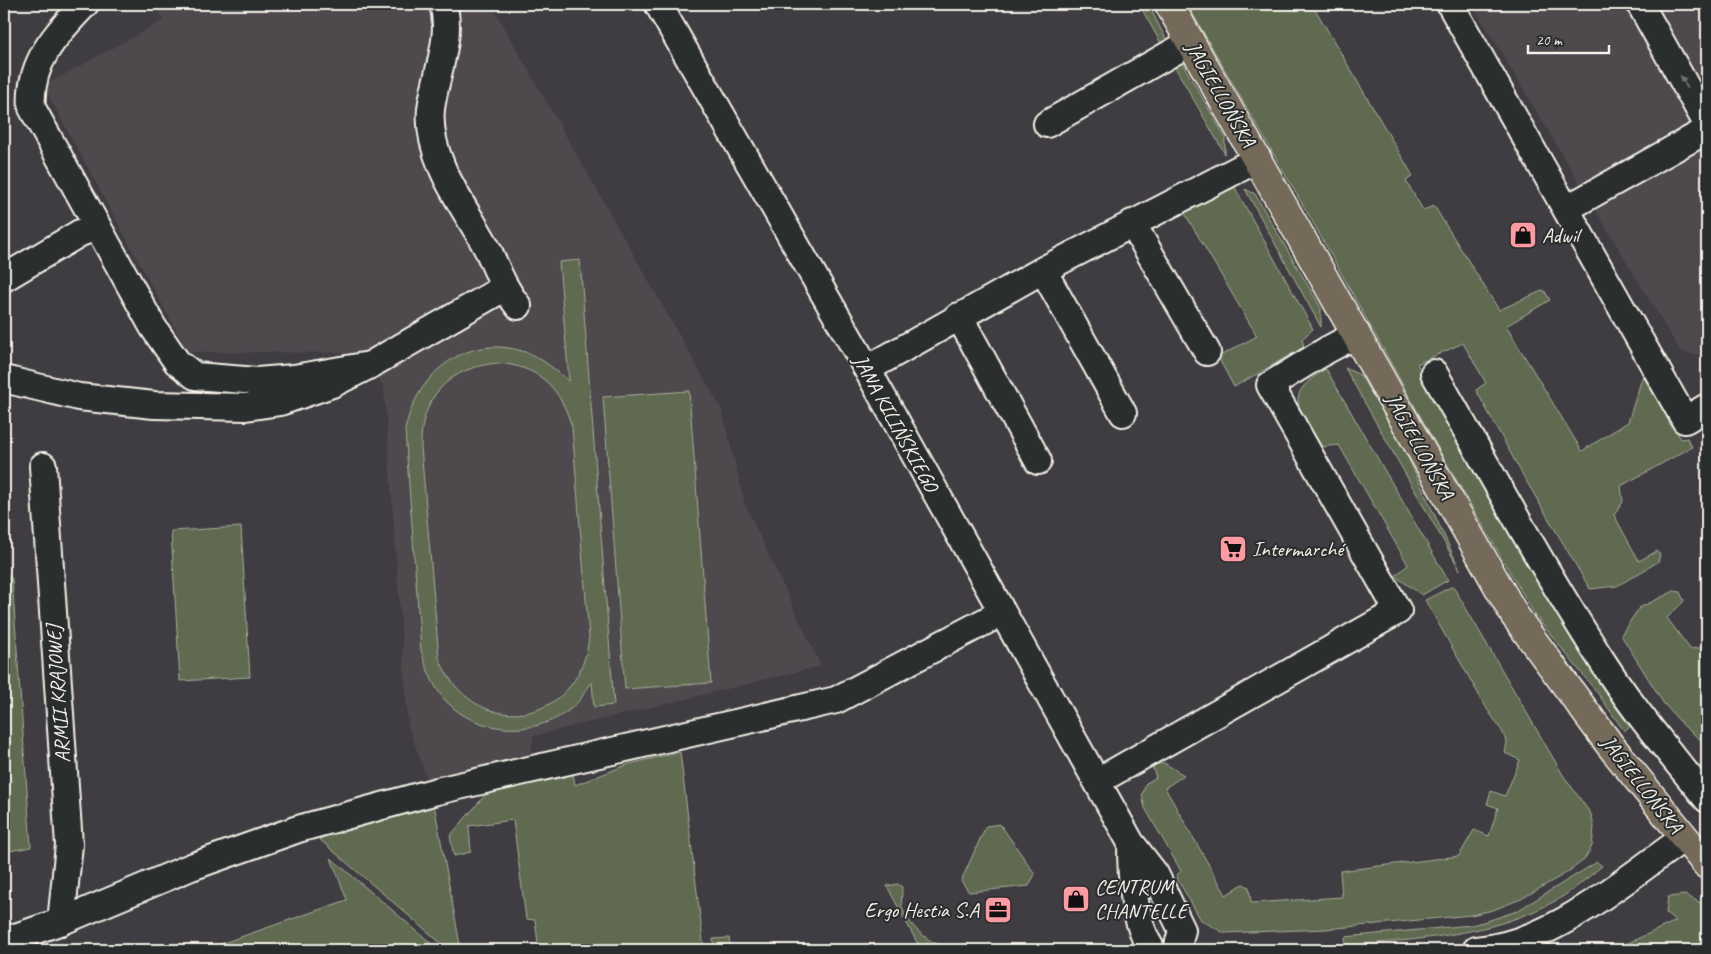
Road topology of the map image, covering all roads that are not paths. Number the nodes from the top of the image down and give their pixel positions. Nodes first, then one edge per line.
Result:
1 (85, 4) edge
2 (443, 4) edge
3 (658, 4) edge
4 (1169, 4) edge
5 (1450, 4) edge
6 (1640, 4) edge
7 (1191, 42) junction
8 (1047, 124) dead end
9 (1707, 124) edge
10 (1707, 130) edge
11 (1258, 159) junction
12 (1566, 208) junction
13 (1132, 224) junction
14 (98, 227) junction
15 (1043, 270) junction
16 (4, 278) edge
17 (958, 316) junction
18 (1357, 334) junction
19 (1207, 352) dead end
20 (370, 365) junction
21 (866, 369) junction
22 (1434, 372) dead end
23 (4, 379) edge
24 (1707, 407) edge
25 (1123, 413) dead end
26 (1038, 461) dead end
27 (43, 466) dead end
28 (1001, 613) junction
29 (1098, 781) junction
30 (1707, 799) edge
31 (1684, 838) junction
32 (1131, 843) junction
33 (1707, 865) edge
34 (61, 922) junction
35 (4, 942) edge
36 (1533, 944) edge
37 (1152, 950) edge
38 (1177, 950) edge
39 (1476, 950) edge

1 - 14 street
2 - 20 street
3 - 21 street, JANA KILIŃSKIEGO
4 - 7 main road, JAGIELLOŃSKA
5 - 12 street
9 -> 6 street
7 - 8 street
7 - 11 main road, JAGIELLOŃSKA
10 - 12 street
11 - 13 street
11 - 18 main road, JAGIELLOŃSKA
12 - 24 street
13 - 15 street
13 - 19 street
14 - 16 street
14 - 20 street
15 - 17 street
15 - 25 street
17 - 21 street
17 - 26 street
18 - 29 street
18 - 31 main road, JAGIELLOŃSKA
20 - 23 street
21 - 28 street, JANA KILIŃSKIEGO
22 - 30 street
27 - 34 street, ARMII KRAJOWEJ
28 - 29 street, JANA KILIŃSKIEGO
28 - 34 street
29 - 32 street, JANA KILIŃSKIEGO
31 - 33 main road, JAGIELLOŃSKA
31 - 36 street
32 - 37 street, JANA KILIŃSKIEGO
32 - 38 street, JANA KILIŃSKIEGO
34 - 35 street
36 - 39 street

